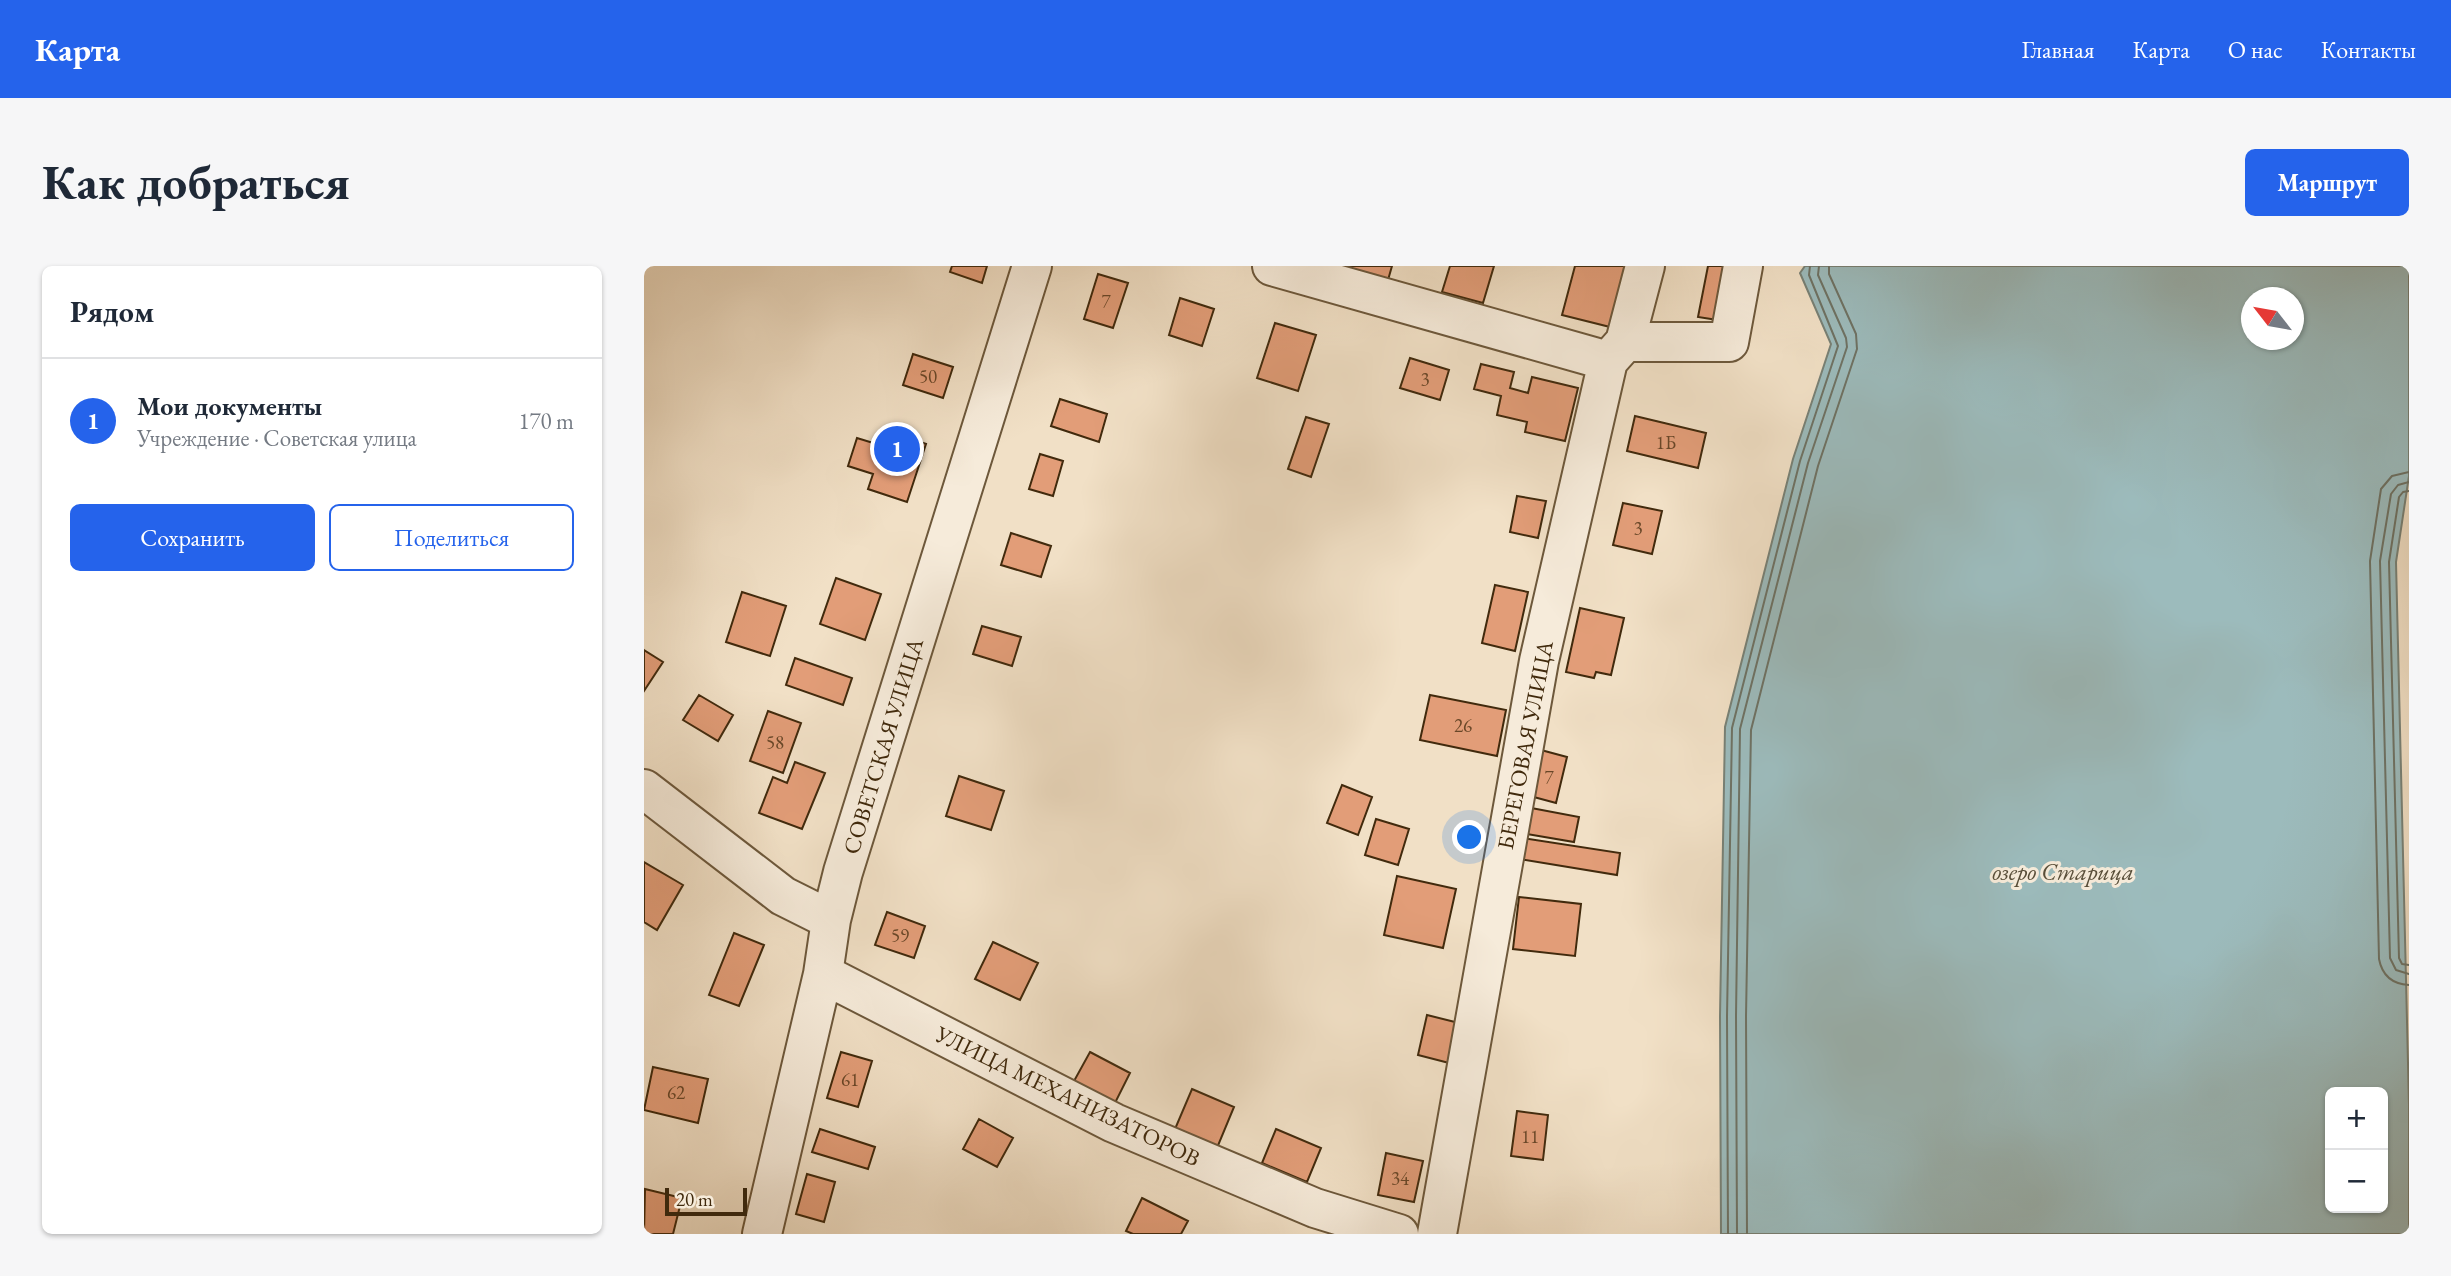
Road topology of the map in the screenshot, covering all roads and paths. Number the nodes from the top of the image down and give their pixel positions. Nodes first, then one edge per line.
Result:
1 (1032, 266) edge
2 (1272, 266) edge
3 (1645, 266) edge
4 (1743, 266) edge
5 (1617, 351) junction
6 (644, 789) edge
7 (831, 920) junction
8 (822, 974) junction
9 (762, 1234) edge
10 (1399, 1234) edge
11 (1437, 1234) edge

1 - 7 street, СОВЕТСКАЯ УЛИЦА
2 - 5 street
3 - 5 street, БЕРЕГОВАЯ УЛИЦА
4 - 5 street
5 - 11 street, БЕРЕГОВАЯ УЛИЦА
6 - 7 street
7 - 8 street, СОВЕТСКАЯ УЛИЦА
8 - 9 street, СОВЕТСКАЯ УЛИЦА
8 - 10 street, УЛИЦА МЕХАНИЗАТОРОВ

